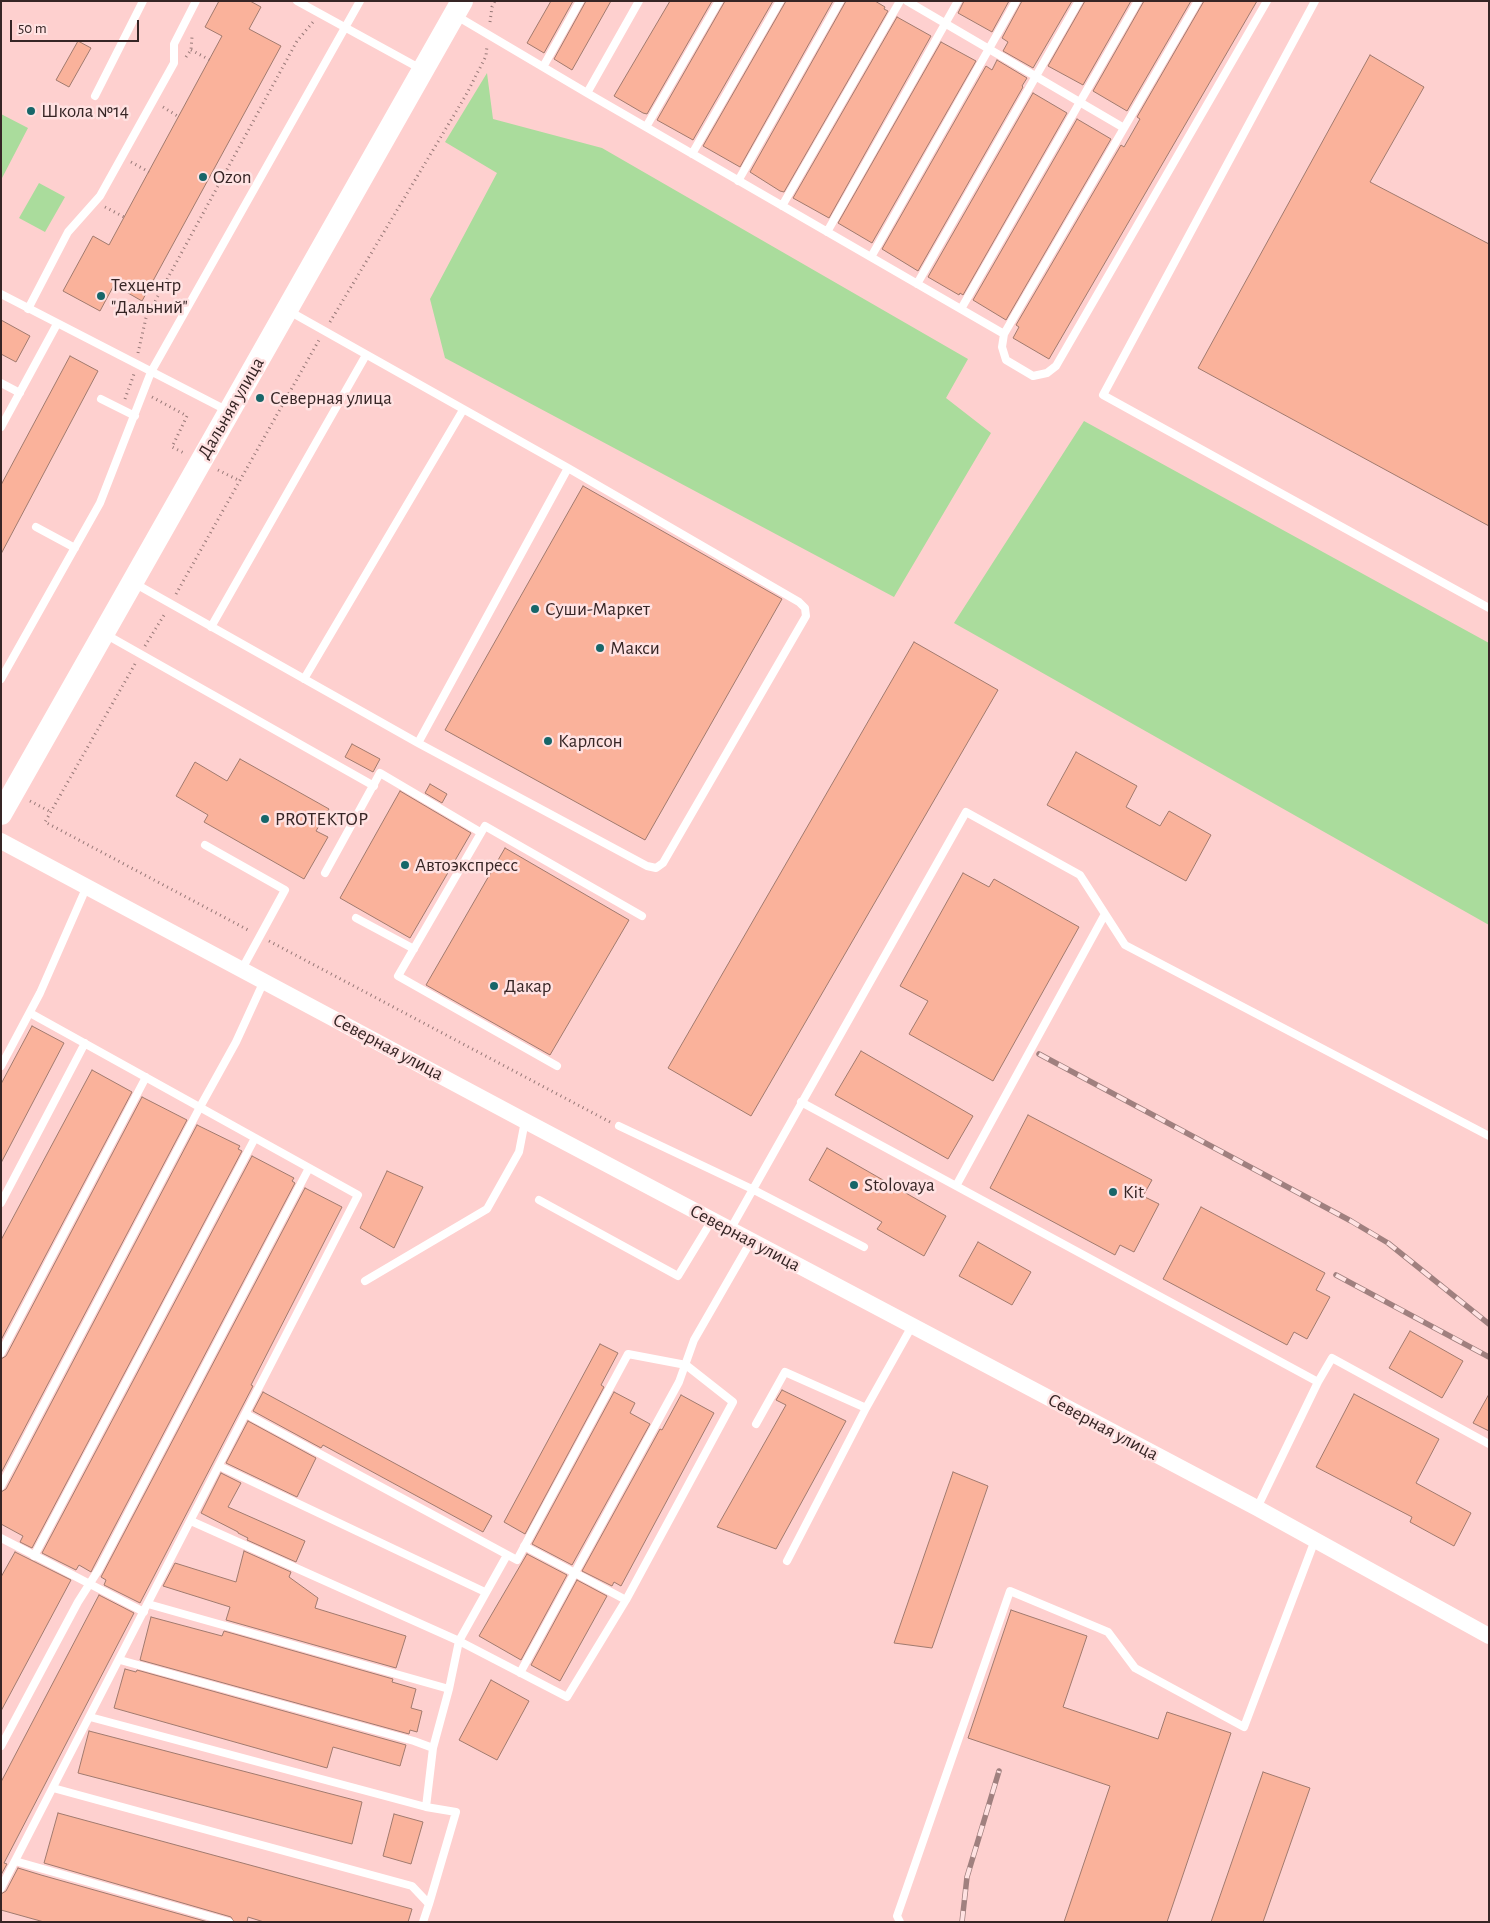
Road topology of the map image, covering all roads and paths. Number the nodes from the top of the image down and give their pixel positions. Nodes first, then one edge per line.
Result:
1 (143, 1) edge
2 (196, 1) edge
3 (297, 1) edge
4 (360, 1) edge
5 (495, 1) edge
6 (580, 1) edge
7 (639, 1) edge
8 (719, 1) edge
9 (780, 1) edge
10 (840, 1) edge
11 (900, 1) edge
12 (907, 1) edge
13 (958, 1) edge
14 (1016, 1) edge
15 (1079, 1) edge
16 (1138, 1) edge
17 (1198, 1) edge
18 (1266, 1) edge
19 (1315, 1) edge
20 (458, 8) edge
21 (320, 14) junction
22 (946, 24) junction
23 (344, 28) junction
24 (488, 35) junction
25 (190, 50) dead end
26 (990, 50) junction
27 (210, 60) dead end
28 (543, 67) junction
29 (422, 70) junction
30 (1036, 77) junction
31 (586, 93) junction
32 (95, 96) dead end
33 (1080, 102) junction
34 (161, 105) dead end
35 (179, 117) dead end
36 (646, 127) junction
37 (1124, 128) junction
38 (692, 154) junction
39 (130, 162) dead end
40 (148, 172) dead end
41 (738, 181) junction
42 (782, 206) junction
43 (104, 207) dead end
44 (124, 218) dead end
45 (827, 232) junction
46 (871, 257) junction
47 (917, 284) junction
48 (1, 294) edge
49 (28, 309) junction
50 (961, 309) junction
51 (287, 310) junction
52 (57, 324) junction
53 (324, 331) junction
54 (1004, 334) junction
55 (366, 355) junction
56 (136, 365) junction
57 (151, 372) junction
58 (1, 383) edge
59 (20, 393) junction
60 (144, 393) junction
61 (101, 399) dead end
62 (121, 409) junction
63 (463, 410) junction
64 (230, 412) junction
65 (135, 416) junction
66 (1, 427) edge
67 (201, 461) junction
68 (568, 468) junction
69 (240, 481) junction
70 (36, 527) dead end
71 (75, 548) junction
72 (132, 582) junction
73 (171, 604) junction
74 (1489, 608) edge
75 (211, 627) junction
76 (104, 633) junction
77 (140, 654) junction
78 (1, 679) edge
79 (304, 679) junction
80 (418, 743) junction
81 (374, 786) junction
82 (1, 814) edge
83 (480, 832) junction
84 (1, 841) edge
85 (205, 845) dead end
86 (325, 873) dead end
87 (86, 886) junction
88 (1105, 914) junction
89 (642, 916) dead end
90 (356, 918) dead end
91 (260, 936) junction
92 (414, 949) junction
93 (242, 969) junction
94 (264, 981) junction
95 (30, 1013) junction
96 (85, 1043) junction
97 (1, 1066) edge
98 (557, 1066) dead end
99 (146, 1077) junction
100 (801, 1102) junction
101 (200, 1107) junction
102 (525, 1121) junction
103 (619, 1126) joint
104 (1487, 1133) edge
105 (256, 1138) junction
106 (309, 1168) junction
107 (956, 1186) junction
108 (752, 1189) junction
109 (539, 1200) dead end
110 (1, 1204) edge
111 (712, 1220) junction
112 (730, 1230) junction
113 (751, 1241) junction
114 (864, 1247) dead end
115 (365, 1281) dead end
116 (912, 1326) junction
117 (1, 1353) edge
118 (686, 1365) junction
119 (1318, 1382) junction
120 (866, 1408) junction
121 (246, 1414) junction
122 (756, 1424) dead end
123 (1489, 1444) edge
124 (219, 1466) junction
125 (1, 1486) edge
126 (1257, 1508) junction
127 (191, 1521) junction
128 (1315, 1540) junction
129 (2, 1541) edge
130 (524, 1546) junction
131 (507, 1555) junction
132 (34, 1556) junction
133 (787, 1561) dead end
134 (575, 1573) junction
135 (89, 1584) junction
136 (485, 1592) junction
137 (626, 1600) junction
138 (148, 1604) junction
139 (144, 1612) junction
140 (1489, 1636) edge
141 (459, 1641) junction
142 (120, 1660) junction
143 (520, 1672) junction
144 (449, 1689) junction
145 (90, 1717) junction
146 (1, 1746) edge
147 (433, 1748) junction
148 (53, 1788) junction
149 (426, 1807) junction
150 (15, 1861) junction
151 (1, 1888) edge
152 (429, 1904) junction
153 (229, 1922) edge
154 (423, 1922) edge
155 (900, 1922) edge

1 - 32 lane
2 - 49 lane
3 - 21 lane
4 - 23 lane
5 - 24 path
6 - 28 lane
7 - 31 lane
8 - 36 lane
9 - 38 lane
10 - 41 lane
11 - 42 lane
12 - 22 lane
13 - 22 lane
14 - 26 lane
15 - 30 lane
16 - 33 lane
17 - 37 lane
18 - 54 lane
19 - 74 lane
20 - 24 lane
20 - 29 street, Дальняя улица
21 - 23 lane
21 - 56 path
22 - 26 lane
22 - 45 lane
23 - 29 lane
23 - 57 lane
24 - 28 lane
24 - 53 path
25 - 27 path
26 - 30 lane
26 - 46 lane
28 - 31 lane
29 - 51 street, Дальняя улица
30 - 33 lane
30 - 47 lane
31 - 36 lane
33 - 37 lane
33 - 50 lane
34 - 35 path
36 - 38 lane
37 - 54 lane
38 - 41 lane
39 - 40 path
41 - 42 lane
42 - 45 lane
43 - 44 path
45 - 46 lane
46 - 47 lane
47 - 50 lane
48 - 49 lane
49 - 52 lane
50 - 54 lane
51 - 53 lane
51 - 64 street, Дальняя улица
52 - 56 lane
52 - 59 lane
53 - 55 lane
53 - 69 path
55 - 63 lane
55 - 75 lane
56 - 57 lane
56 - 62 path
57 - 60 lane
57 - 64 lane
58 - 59 lane
59 - 66 lane
60 - 65 lane
60 - 67 path
61 - 62 lane
62 - 65 lane
63 - 68 lane
63 - 79 lane
64 - 67 street, Дальняя улица
65 - 71 lane
67 - 69 path
67 - 72 street, Дальняя улица
68 - 80 lane
68 - 80 lane
69 - 73 path
70 - 71 lane
71 - 78 lane
72 - 73 lane
72 - 76 street, Дальняя улица
73 - 75 lane
73 - 77 path
75 - 79 lane
76 - 77 lane
76 - 82 street, Дальняя улица
77 - 81 lane
77 - 91 path
79 - 80 lane
81 - 83 lane
81 - 86 lane
83 - 89 lane
83 - 92 lane
84 - 87 street, Северная улица
85 - 91 lane
87 - 93 street, Северная улица
87 - 95 lane
88 - 100 lane
88 - 104 lane
88 - 107 lane
90 - 92 lane
91 - 93 lane
91 - 103 path
92 - 98 lane
93 - 94 street, Северная улица
94 - 101 lane
94 - 102 street, Северная улица
95 - 96 lane
95 - 97 lane
96 - 99 lane
96 - 110 lane
99 - 101 lane
99 - 117 lane
100 - 107 lane
100 - 108 lane
101 - 105 lane
101 - 125 lane
102 - 111 street, Северная улица
102 - 115 lane
103 - 108 lane
105 - 106 lane
105 - 132 lane
106 - 121 lane
106 - 135 lane
107 - 119 lane
108 - 112 lane
108 - 114 lane
109 - 111 lane
111 - 112 street, Северная улица
112 - 113 street, Северная улица
113 - 116 street, Северная улица
113 - 118 lane
116 - 120 lane
116 - 126 street, Северная улица
118 - 130 lane
118 - 134 lane
118 - 137 lane
119 - 123 lane
119 - 126 lane
120 - 122 lane
120 - 133 lane
121 - 124 lane
121 - 131 lane
124 - 127 lane
124 - 136 lane
126 - 128 street, Северная улица
127 - 138 lane
127 - 141 lane
128 - 140 street, Северная улица
128 - 155 lane
129 - 132 lane
130 - 131 lane
130 - 134 lane
131 - 136 lane
132 - 135 lane
134 - 137 lane
134 - 143 lane
135 - 139 lane
135 - 146 lane
136 - 141 lane
137 - 143 lane
138 - 139 lane
138 - 144 lane
139 - 142 lane
141 - 143 lane
141 - 144 lane
142 - 145 lane
142 - 147 lane
144 - 147 lane
145 - 148 lane
145 - 149 lane
147 - 149 lane
148 - 150 lane
148 - 152 lane
149 - 152 lane
150 - 151 lane
150 - 153 lane
152 - 154 lane

